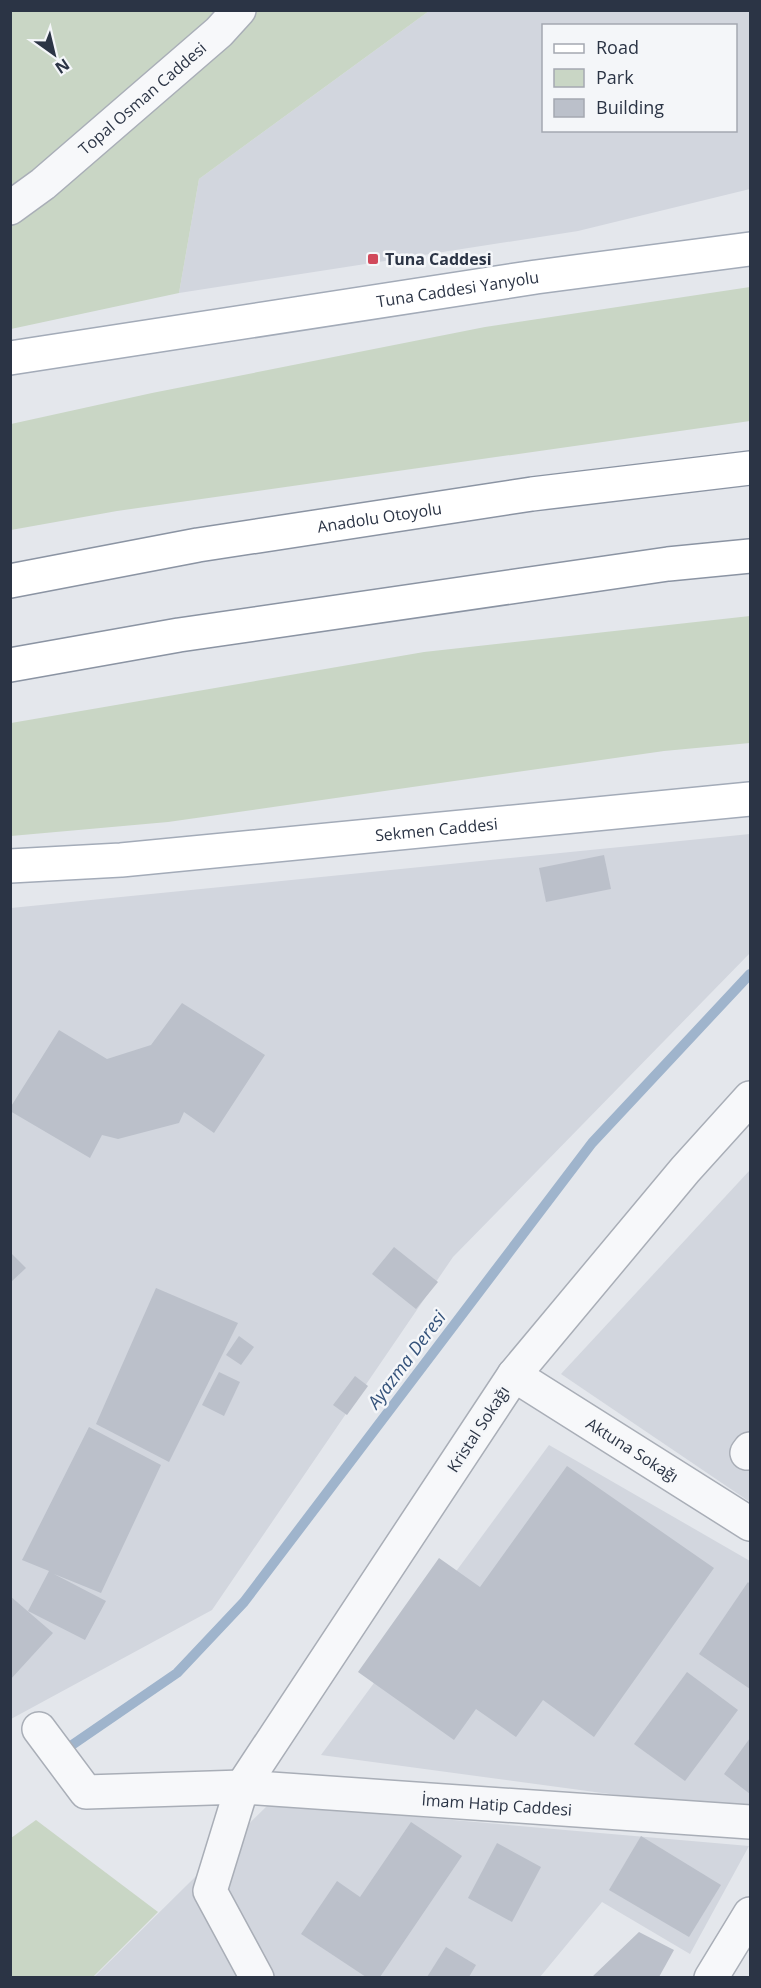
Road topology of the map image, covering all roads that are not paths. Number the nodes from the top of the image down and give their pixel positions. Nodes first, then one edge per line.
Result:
1 (239, 10) edge
2 (10, 208) edge
3 (750, 249) edge
4 (167, 334) junction
5 (10, 358) edge
6 (10, 376) edge
7 (750, 468) edge
8 (750, 556) edge
9 (10, 581) edge
10 (10, 665) edge
11 (750, 799) edge
12 (122, 860) junction
13 (10, 866) edge
14 (10, 881) edge
15 (744, 1118) edge
16 (514, 1375) junction
17 (750, 1524) edge
18 (39, 1729) dead end
19 (242, 1787) junction
20 (750, 1822) edge
21 (750, 1914) edge
22 (257, 1977) edge
23 (711, 1977) edge

1 - 2 street, Topal Osman Caddesi
3 - 4 main road, Tuna Caddesi Yanyolu
4 - 5 main road
4 - 6 main road
7 - 9 main road, Anadolu Otoyolu
8 - 10 main road
11 - 12 main road, Sekmen Caddesi
12 - 13 main road
12 - 14 main road
15 - 16 street, Kristal Sokağı
16 - 17 street, Aktuna Sokağı
16 - 19 street, Kristal Sokağı
18 - 19 street, İmam Hatip Caddesi
19 - 20 street, İmam Hatip Caddesi
19 - 22 street, Kristal Sokağı
21 - 23 street

